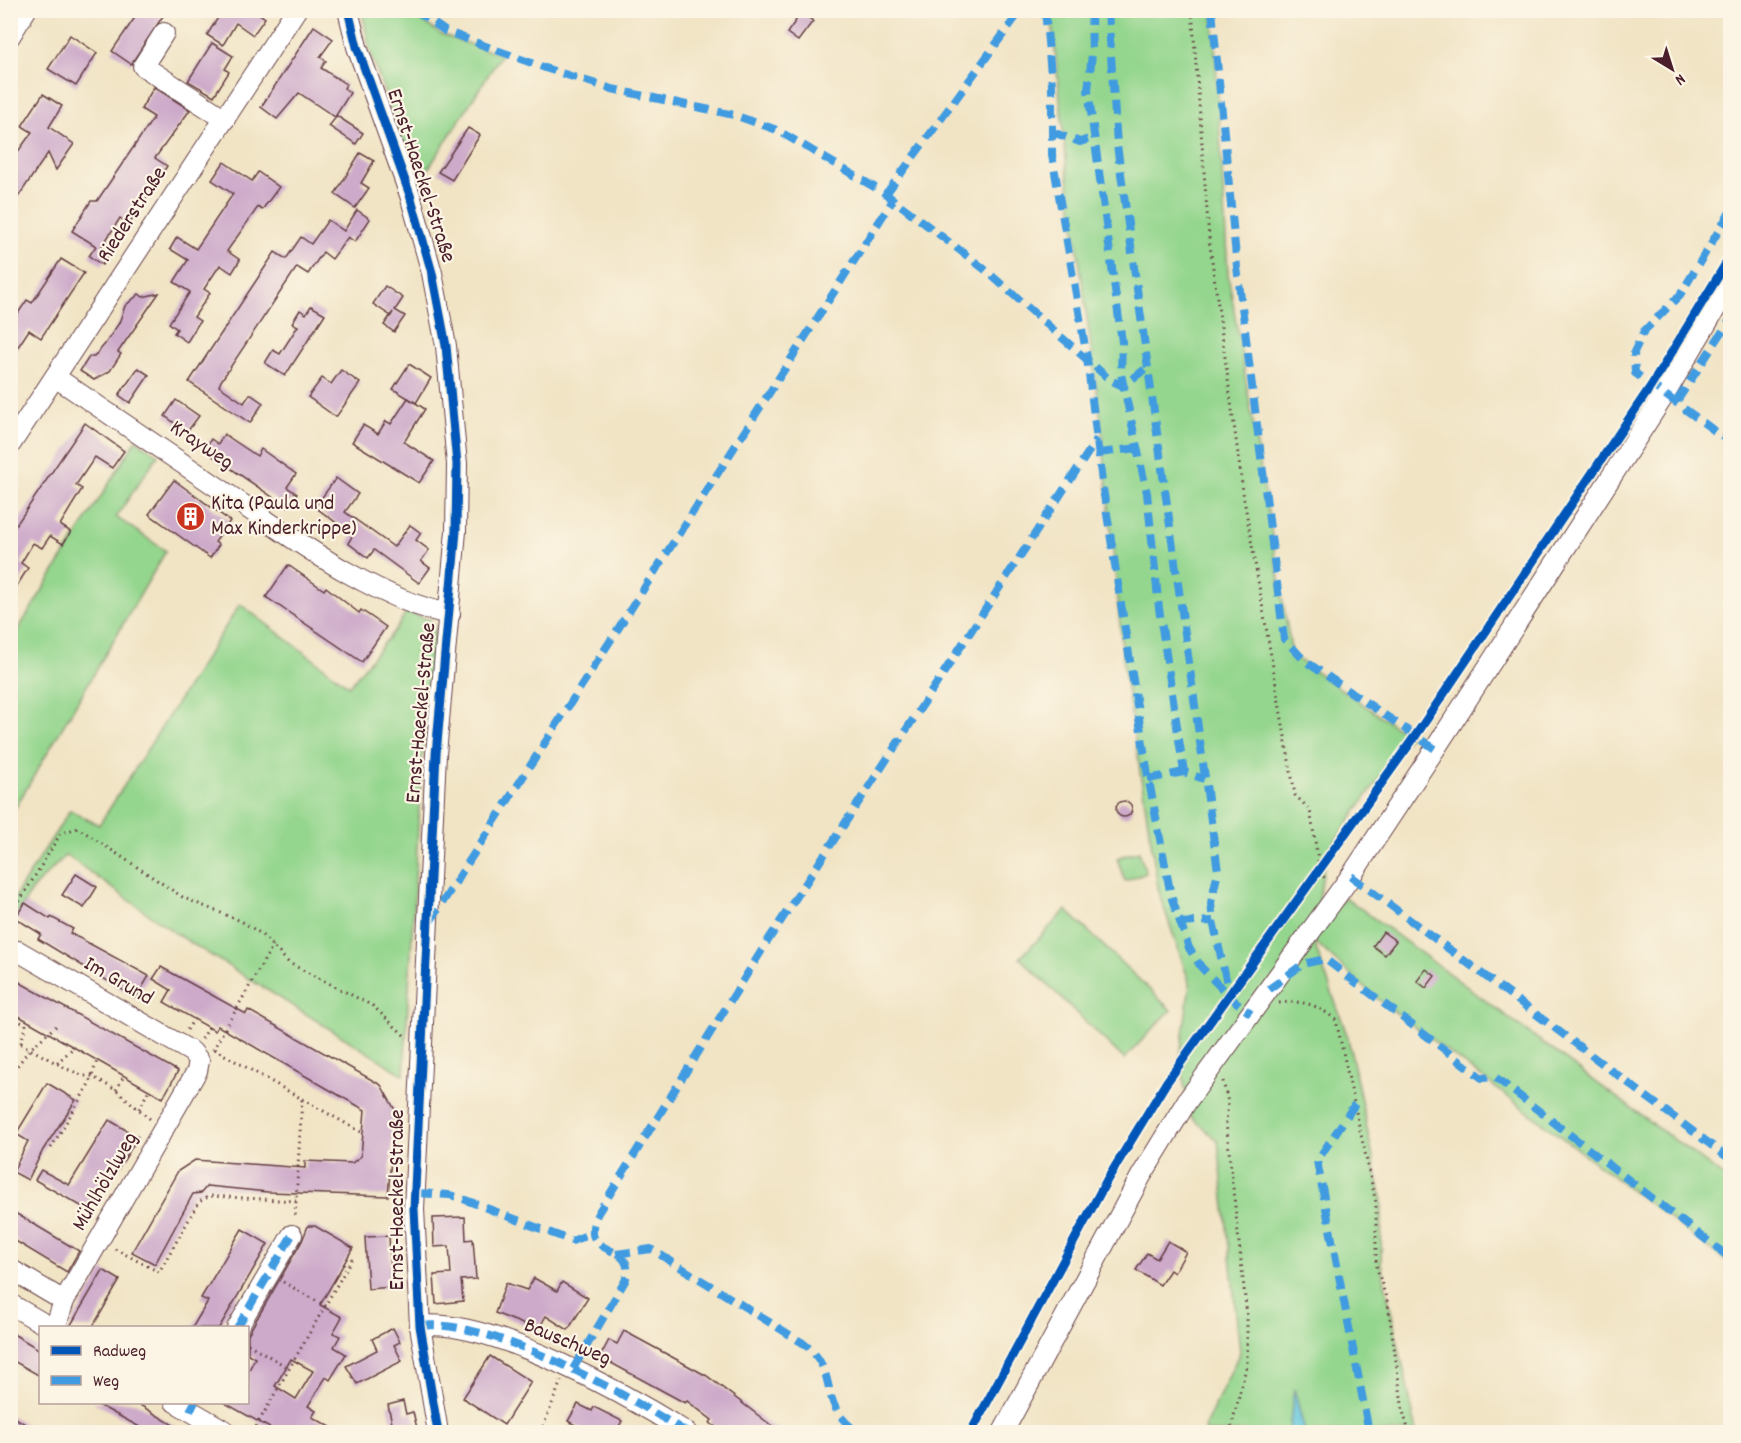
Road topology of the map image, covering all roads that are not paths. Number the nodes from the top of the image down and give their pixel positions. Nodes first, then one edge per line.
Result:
1 (26, 10) edge
2 (296, 10) edge
3 (348, 10) edge
4 (164, 33) dead end
5 (10, 36) edge
6 (225, 119) junction
7 (1731, 284) edge
8 (55, 377) junction
9 (10, 445) edge
10 (450, 614) junction
11 (10, 951) edge
12 (199, 1061) joint
13 (292, 1235) road end
14 (10, 1269) edge
15 (64, 1301) junction
16 (10, 1304) edge
17 (49, 1326) edge
18 (54, 1326) edge
19 (238, 1326) edge
20 (420, 1326) junction
21 (187, 1405) edge
22 (226, 1432) edge
23 (438, 1432) edge
24 (686, 1432) edge
25 (1002, 1432) edge

1 - 5 street
2 - 6 street, Riederstraße
3 - 10 street, Ernst-Haeckel-Straße
4 - 6 street
6 - 8 street, Riederstraße
7 - 25 street
8 - 9 street, Riederstraße
8 - 10 street, Krayweg
10 - 20 street, Ernst-Haeckel-Straße
11 - 12 street, Im Grund
12 - 15 street, Mühlhölzlweg
13 - 19 street
14 - 15 street
15 - 18 street, Mühlhölzlweg
16 - 17 street
20 - 23 street, Ernst-Haeckel-Straße
20 - 24 street, Bauschweg
21 - 22 street

